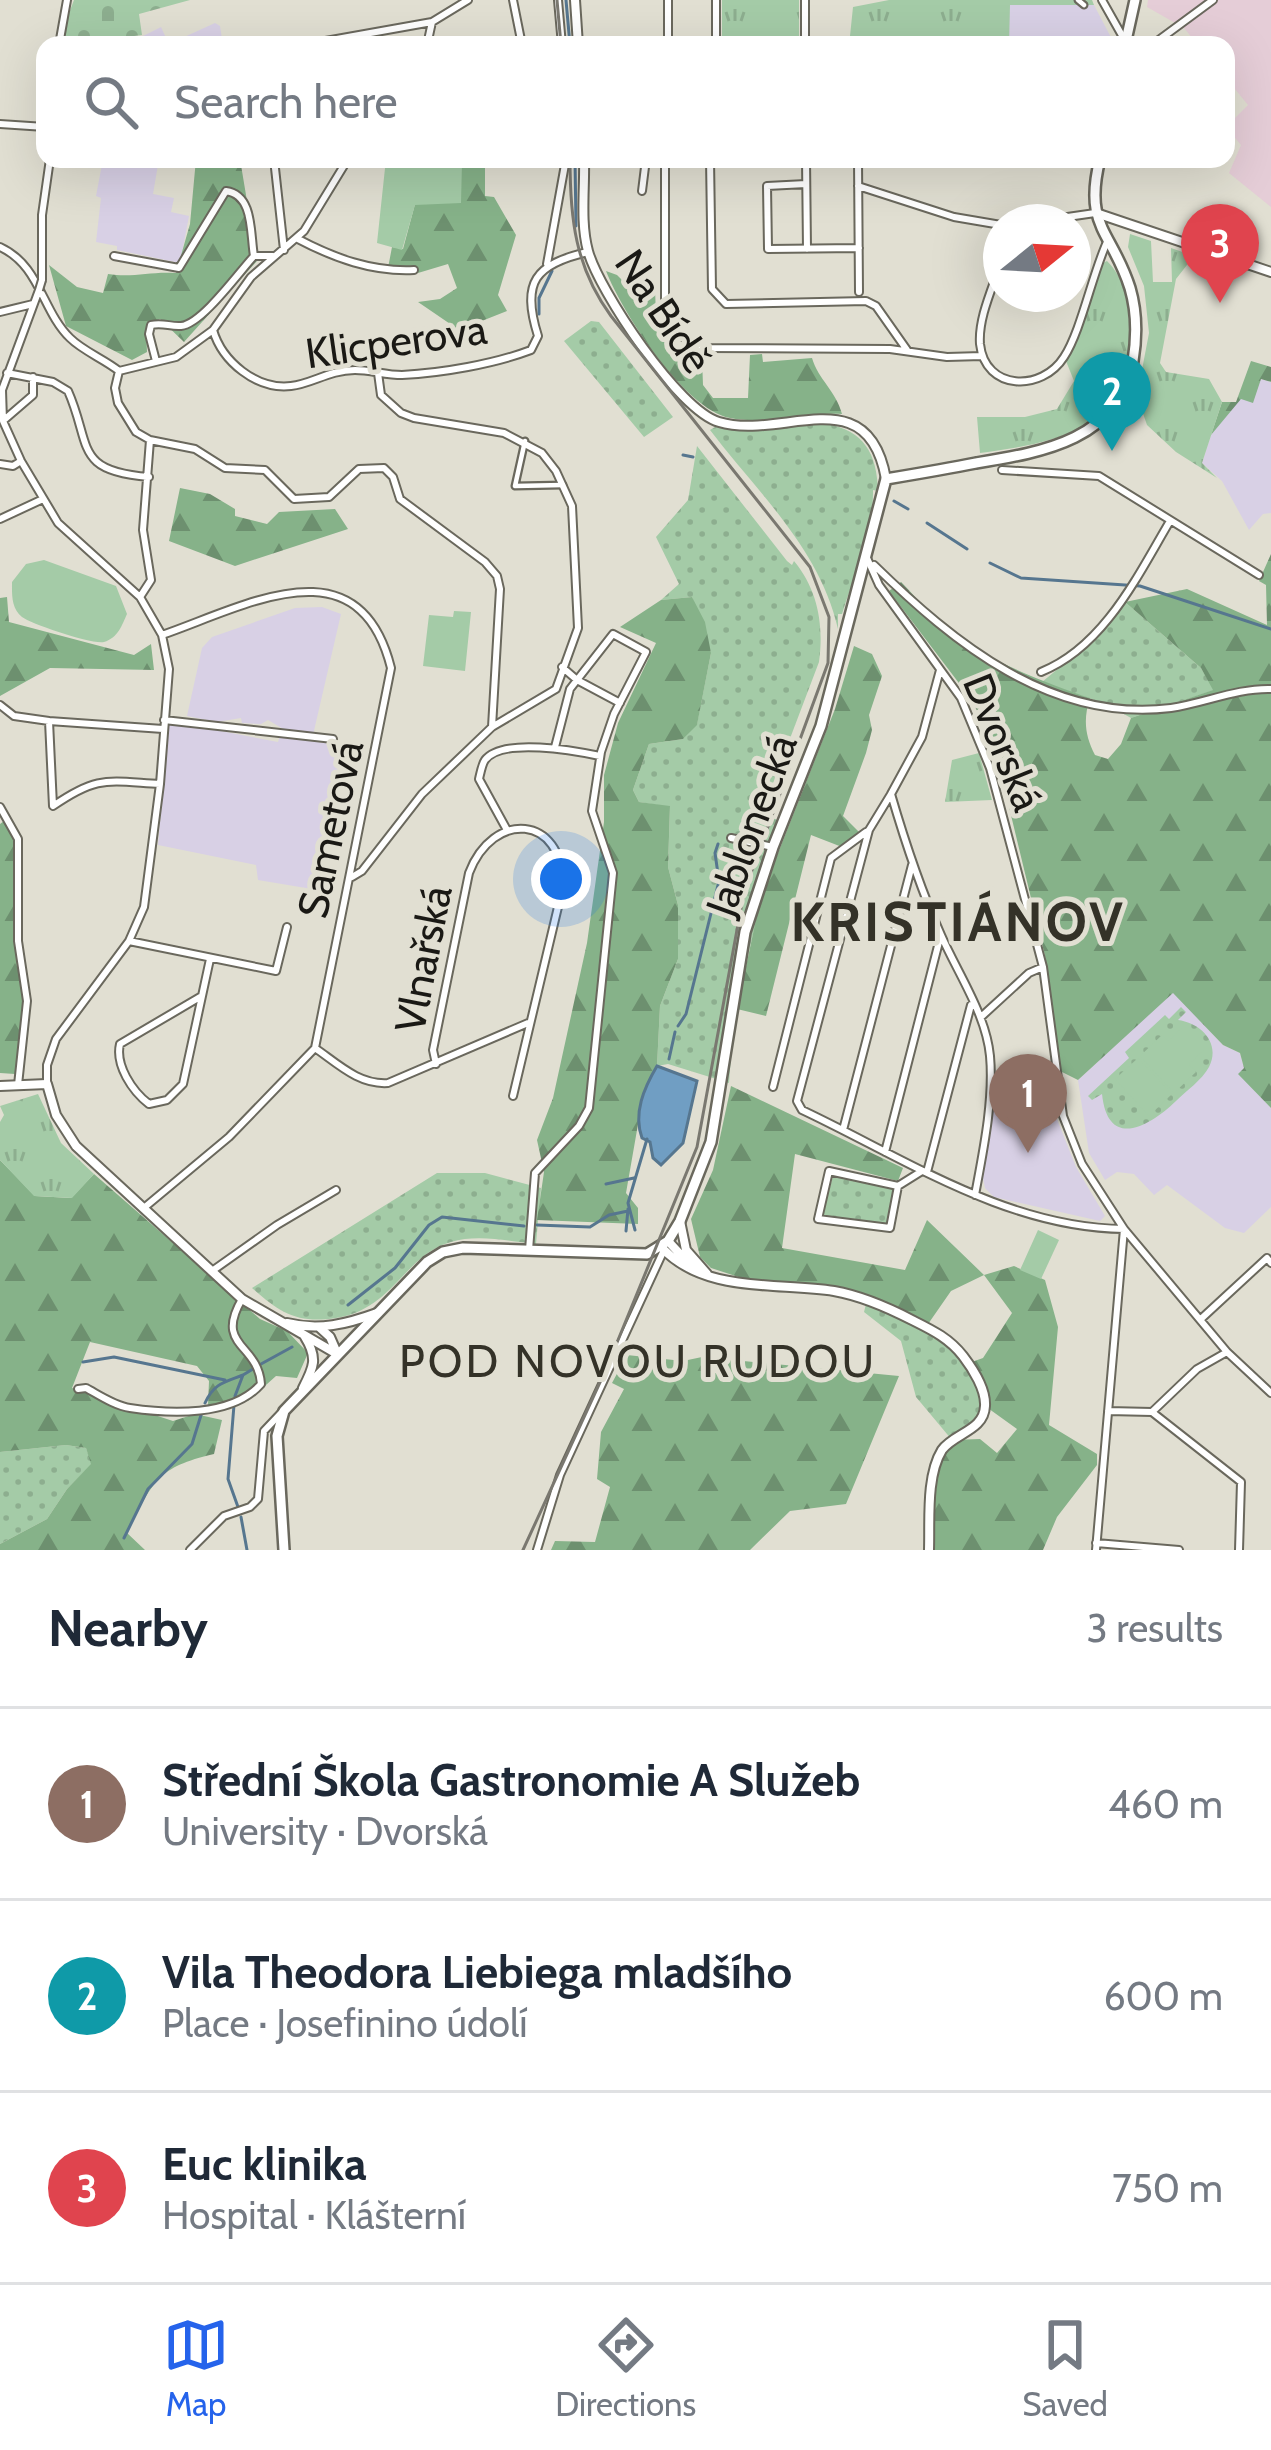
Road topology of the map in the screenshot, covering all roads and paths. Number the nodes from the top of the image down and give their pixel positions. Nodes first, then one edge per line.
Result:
1 (67, 0) edge
2 (468, 0) edge
3 (514, 0) edge
4 (558, 0) edge
5 (575, 0) edge
6 (668, 0) edge
7 (716, 0) edge
8 (805, 0) edge
9 (1102, 0) edge
10 (1136, 0) edge
11 (1213, 0) edge
12 (432, 22) junction
13 (61, 36) edge
14 (368, 36) edge
15 (429, 36) edge
16 (520, 36) edge
17 (561, 36) edge
18 (577, 36) edge
19 (668, 36) edge
20 (716, 36) edge
21 (805, 36) edge
22 (1122, 36) edge
23 (1128, 36) edge
24 (1164, 36) edge
25 (0, 124) edge
26 (36, 126) edge
27 (49, 168) edge
28 (275, 168) edge
29 (342, 168) edge
30 (564, 168) edge
31 (584, 168) edge
32 (645, 168) edge
33 (665, 168) edge
34 (710, 168) edge
35 (806, 168) edge
36 (858, 168) edge
37 (1098, 168) edge
38 (806, 184) junction
39 (858, 186) junction
40 (642, 191) dead end
41 (1095, 213) junction
42 (1091, 214) edge
43 (983, 222) edge
44 (298, 238) junction
45 (1107, 242) junction
46 (0, 248) edge
47 (859, 248) junction
48 (807, 249) junction
49 (284, 250) junction
50 (588, 252) junction
51 (114, 256) dead end
52 (254, 256) junction
53 (273, 256) junction
54 (547, 264) junction
55 (414, 270) dead end
56 (1271, 272) edge
57 (859, 292) dead end
58 (33, 304) junction
59 (0, 312) edge
60 (987, 312) edge
61 (213, 330) junction
62 (907, 350) junction
63 (982, 356) junction
64 (156, 362) junction
65 (119, 370) junction
66 (7, 373) junction
67 (378, 373) junction
68 (32, 377) junction
69 (1, 391) edge
70 (3, 421) junction
71 (149, 440) junction
72 (525, 441) junction
73 (21, 461) junction
74 (0, 464) edge
75 (1001, 470) dead end
76 (148, 477) junction
77 (886, 479) junction
78 (563, 485) junction
79 (43, 499) junction
80 (0, 519) edge
81 (1170, 520) junction
82 (867, 558) junction
83 (1259, 575) dead end
84 (140, 597) junction
85 (161, 635) junction
86 (1049, 664) dead end
87 (562, 667) junction
88 (941, 668) junction
89 (1041, 673) junction
90 (578, 680) junction
91 (1030, 683) junction
92 (1271, 689) edge
93 (620, 703) junction
94 (0, 705) edge
95 (50, 721) junction
96 (163, 724) junction
97 (492, 727) junction
98 (333, 739) dead end
99 (555, 747) junction
100 (600, 756) junction
101 (160, 784) junction
102 (891, 794) junction
103 (0, 808) edge
104 (507, 830) junction
105 (869, 830) junction
106 (731, 838) dead end
107 (773, 848) junction
108 (913, 862) junction
109 (350, 878) junction
110 (287, 927) dead end
111 (941, 934) junction
112 (129, 940) junction
113 (209, 959) junction
114 (1043, 967) junction
115 (200, 997) junction
116 (972, 1002) junction
117 (980, 1018) junction
118 (530, 1022) junction
119 (315, 1048) junction
120 (436, 1064) junction
121 (47, 1084) junction
122 (18, 1085) junction
123 (0, 1086) edge
124 (773, 1087) dead end
125 (513, 1096) dead end
126 (843, 1130) junction
127 (885, 1152) junction
128 (904, 1161) junction
129 (925, 1172) junction
130 (901, 1183) junction
131 (336, 1190) dead end
132 (975, 1195) junction
133 (145, 1207) junction
134 (680, 1221) junction
135 (1124, 1229) junction
136 (664, 1246) junction
137 (529, 1250) junction
138 (1271, 1263) edge
139 (212, 1271) junction
140 (713, 1279) junction
141 (242, 1299) junction
142 (379, 1312) junction
143 (1202, 1318) junction
144 (279, 1321) junction
145 (319, 1327) junction
146 (304, 1336) junction
147 (1227, 1352) junction
148 (338, 1354) junction
149 (78, 1388) dead end
150 (303, 1388) junction
151 (1271, 1394) edge
152 (284, 1411) junction
153 (1107, 1412) junction
154 (1152, 1412) junction
155 (1096, 1547) edge
156 (190, 1550) edge
157 (284, 1550) edge
158 (537, 1550) edge
159 (929, 1550) edge
160 (1179, 1550) edge
161 (1239, 1550) edge

1 - 13 street
2 - 12 street
3 - 16 street
4 - 17 street
5 - 18 street
6 - 19 street
7 - 20 street
8 - 21 street
9 - 22 street
10 - 23 main road
11 - 24 street
12 - 14 street
12 - 15 street
25 - 26 street
27 - 58 street
28 - 49 street
29 - 44 street
30 - 54 street
31 - 50 street, Na Bídě
32 - 40 street
33 - 62 street
34 - 62 street
35 - 38 street
36 - 39 street
37 - 41 main road
38 - 48 street
38 - 48 street
39 - 43 street
39 - 47 street
41 - 42 street
41 - 45 main road
41 - 56 street
44 - 49 street
44 - 55 street
45 - 63 street
45 - 77 main road
46 - 65 street
47 - 48 street
47 - 57 street
49 - 53 street
50 - 54 street
50 - 77 street, Na Bídě
51 - 52 street
52 - 53 street
52 - 64 street
53 - 61 street
54 - 67 street, Klicperova
58 - 59 street
58 - 66 street
60 - 63 street
61 - 64 street
61 - 67 street, Klicperova
62 - 63 street
64 - 65 street
65 - 71 street
66 - 68 street
66 - 69 street
67 - 72 street
68 - 70 street
68 - 76 street
69 - 70 street
70 - 73 street
71 - 76 street
71 - 97 street
72 - 78 street
72 - 78 street
73 - 74 street
73 - 79 street
75 - 81 street
76 - 84 street
77 - 82 main road, Jablonecká
78 - 87 street
79 - 80 street
79 - 84 street
81 - 83 street
81 - 89 street
82 - 88 street, Dvorská
82 - 91 street
82 - 107 main road, Jablonecká
84 - 85 street
85 - 96 street
85 - 109 street, Sametová
86 - 89 street
87 - 90 street
87 - 97 street
88 - 102 street
88 - 114 street, Dvorská
89 - 91 street
90 - 93 street
90 - 93 street
90 - 99 street
91 - 92 street
93 - 100 street
94 - 95 street
95 - 96 street
95 - 101 street
96 - 98 street
96 - 101 street
97 - 109 street
99 - 100 street
99 - 104 street
100 - 137 street
101 - 112 street
102 - 105 street
102 - 108 street
103 - 122 street
104 - 118 street
104 - 120 street, Vlnařská
105 - 124 street
105 - 126 street
106 - 107 street
107 - 134 main road, Jablonecká
108 - 111 street
108 - 126 street
109 - 119 street, Sametová
110 - 113 street
111 - 116 street
111 - 127 street
112 - 113 street
112 - 121 street
113 - 115 street
114 - 117 street
114 - 135 street, Dvorská
115 - 115 street
116 - 117 street
116 - 129 street
117 - 132 street
118 - 120 street, Vlnařská
118 - 125 street
119 - 120 street, Vlnařská
119 - 133 street
121 - 122 street
121 - 133 street
122 - 123 street
126 - 127 street
127 - 128 street
128 - 129 street
128 - 130 street
129 - 130 street
129 - 132 street
130 - 130 street
131 - 139 street
132 - 135 street
133 - 139 street
134 - 136 main road, Jablonecká
134 - 140 street
135 - 143 street, Dvorská
135 - 153 street
136 - 137 main road
136 - 140 street
136 - 158 street
137 - 142 main road
138 - 143 street
139 - 141 street
140 - 159 street
141 - 144 street
141 - 149 street
142 - 145 street
142 - 148 main road
143 - 147 street, Dvorská
144 - 145 street
144 - 146 street
145 - 148 street
146 - 148 street
146 - 150 street
147 - 151 street, Dvorská
147 - 154 street
148 - 150 main road
150 - 152 main road
152 - 156 street
152 - 157 main road
153 - 154 street
153 - 155 street
154 - 161 street
155 - 160 street

